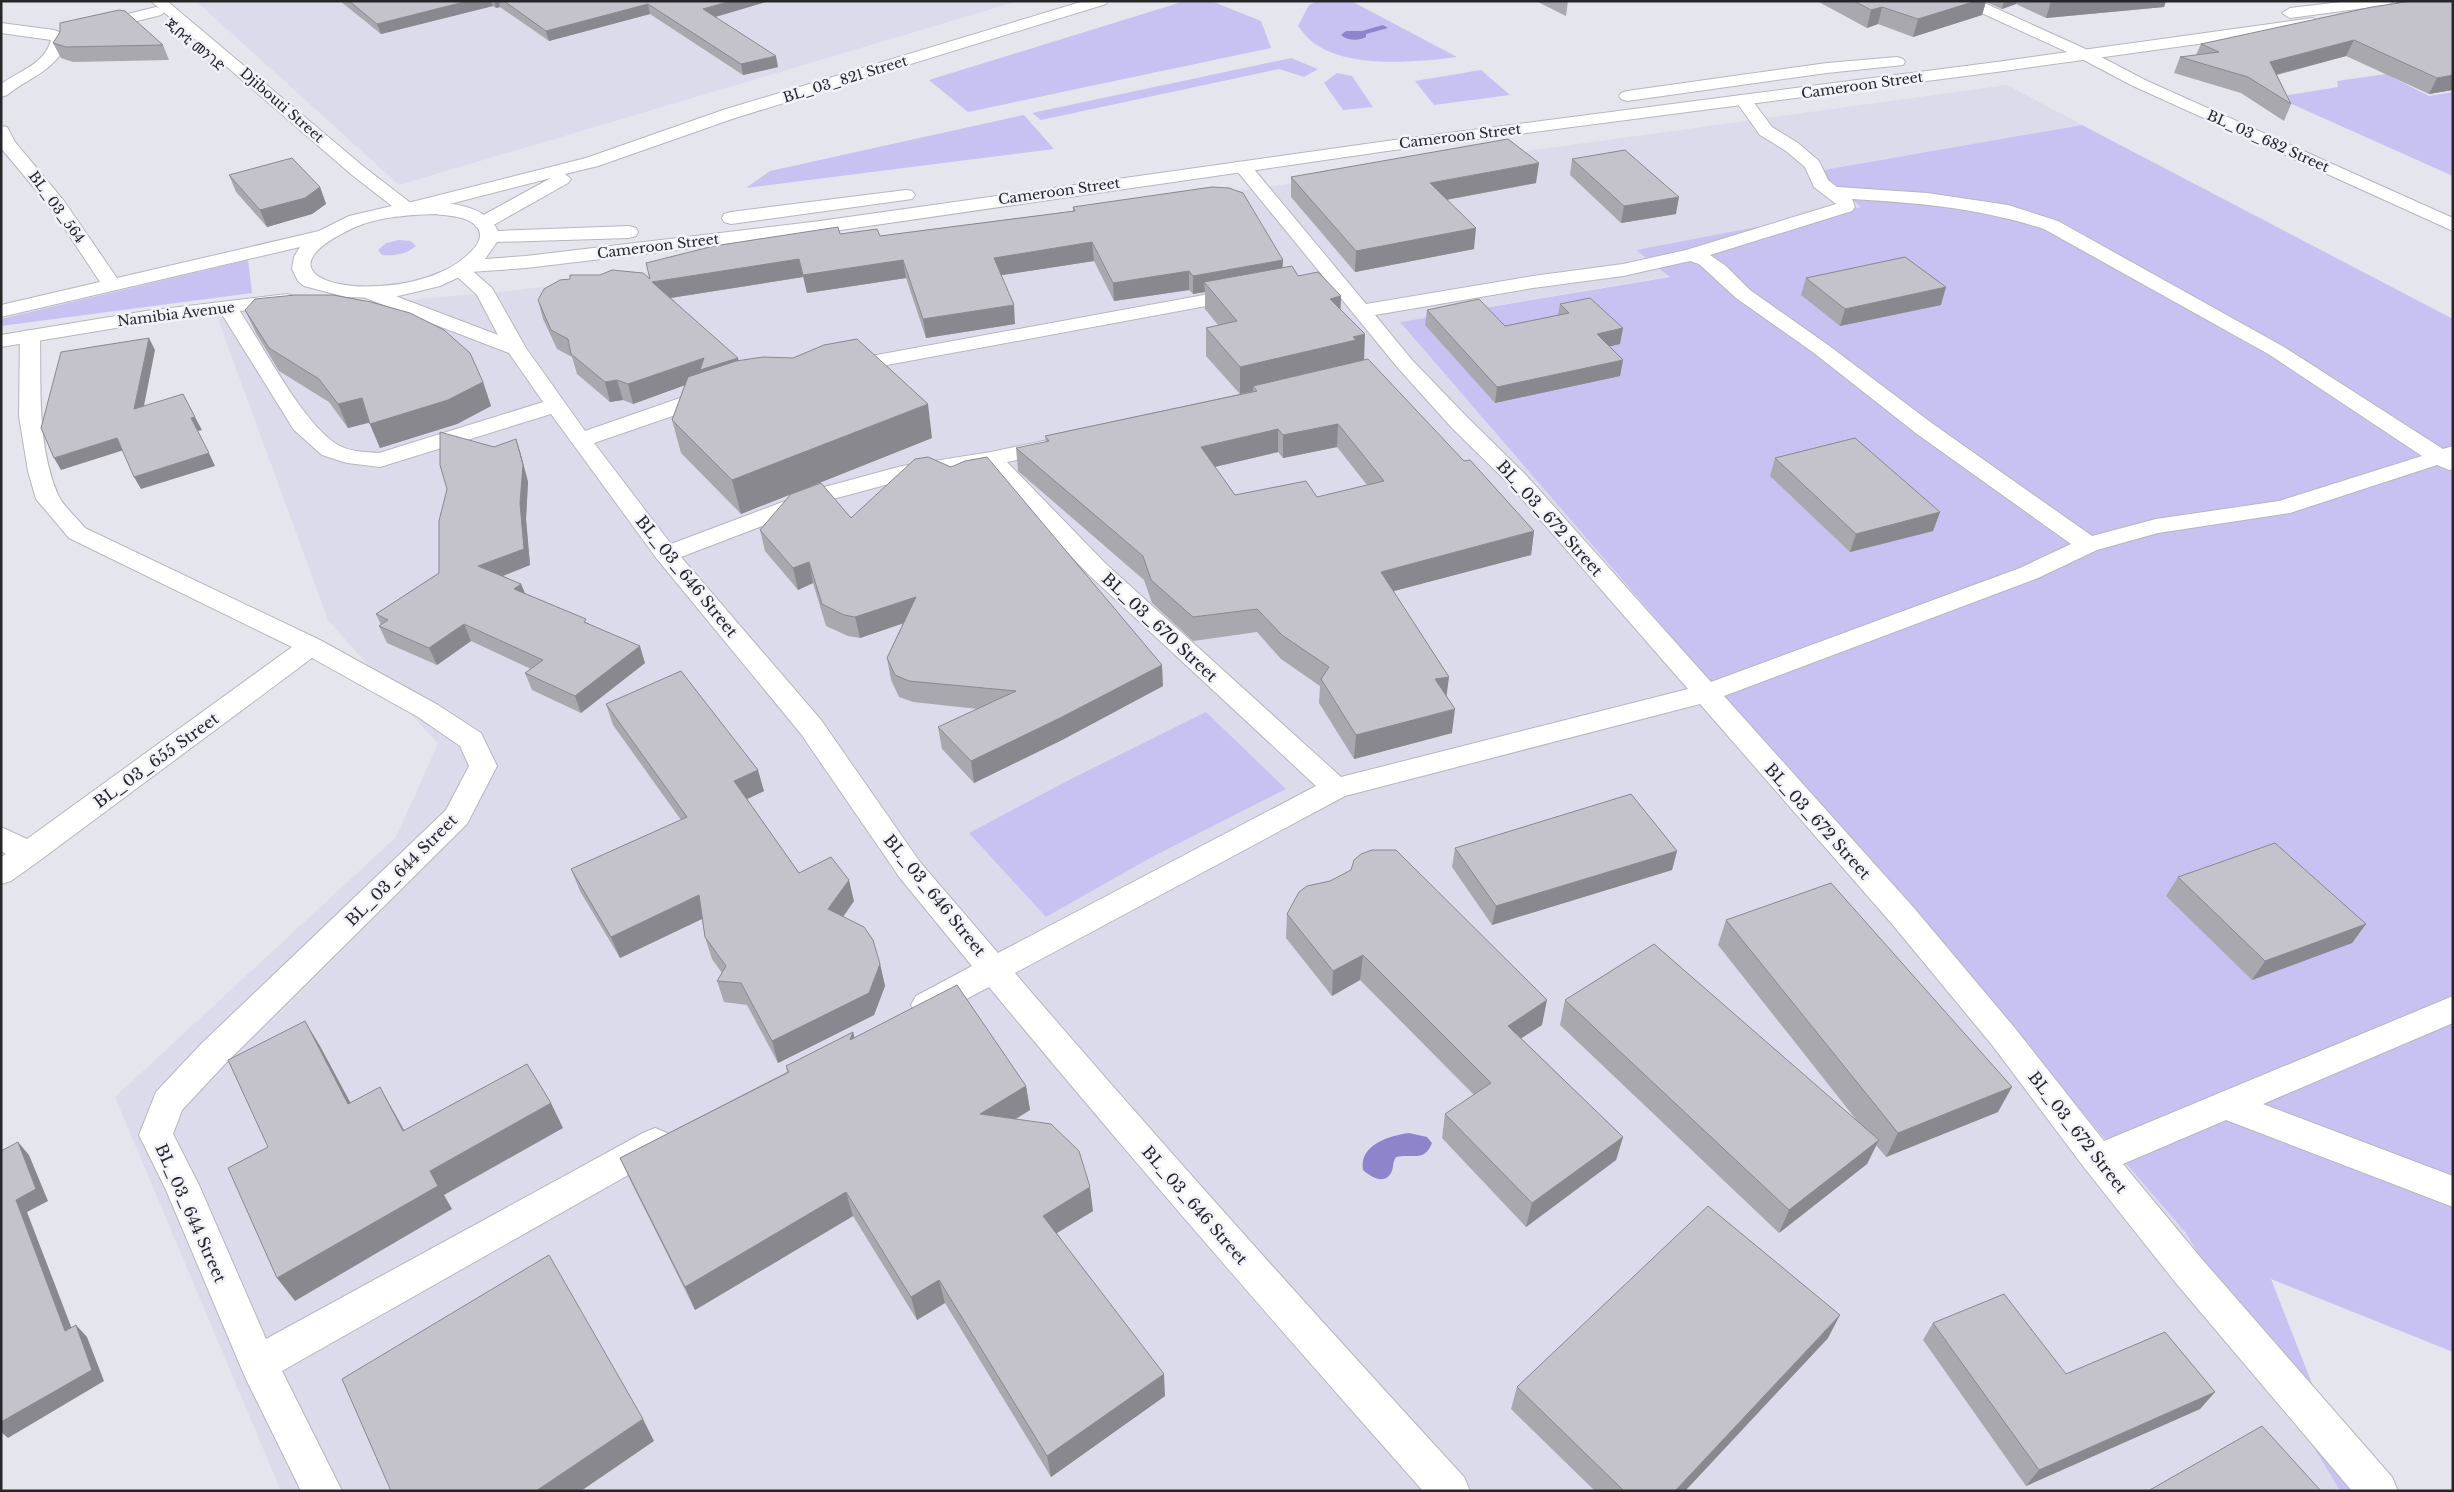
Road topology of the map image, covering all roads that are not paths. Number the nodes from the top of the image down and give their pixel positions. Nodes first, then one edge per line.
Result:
1 (1101, 1) edge
2 (1967, 1) edge
3 (154, 4) edge
4 (2394, 6) edge
5 (1, 28) edge
6 (54, 35) junction
7 (2058, 44) junction
8 (2084, 54) junction
9 (33, 72) junction
10 (1, 79) edge
11 (1, 92) edge
12 (1612, 98) dead end
13 (1743, 100) junction
14 (1378, 130) dead end
15 (1, 131) edge
16 (1387, 146) junction
17 (592, 162) junction
18 (1242, 166) junction
19 (924, 192) dead end
20 (1831, 192) junction
21 (368, 204) junction
22 (407, 209) junction
23 (710, 221) dead end
24 (2453, 225) edge
25 (486, 230) junction
26 (642, 230) dead end
27 (323, 236) junction
28 (1691, 255) junction
29 (464, 268) junction
30 (111, 284) junction
31 (1265, 290) edge
32 (361, 293) junction
33 (228, 308) junction
34 (1, 311) edge
35 (1362, 311) junction
36 (30, 336) junction
37 (1, 340) edge
38 (516, 349) junction
39 (826, 370) edge
40 (729, 389) edge
41 (556, 405) junction
42 (580, 440) junction
43 (1075, 441) edge
44 (991, 459) junction
45 (2448, 459) edge
46 (2088, 545) junction
47 (666, 554) junction
48 (311, 646) junction
49 (1704, 694) junction
50 (1336, 788) junction
51 (1, 838) edge
52 (29, 853) junction
53 (1, 873) edge
54 (995, 971) junction
55 (2453, 1009) edge
56 (899, 1020) edge
57 (2226, 1105) junction
58 (679, 1131) edge
59 (2098, 1159) junction
60 (2453, 1192) edge
61 (258, 1364) junction
62 (322, 1491) edge
63 (1450, 1491) edge
64 (2378, 1491) edge

1 - 17 street, BL_03_821 Street
2 - 7 street, BL_03_682 Street
3 - 6 street
3 - 21 street, ጂቡቲ መንገድ
3 - 22 street, Djibouti Street
4 - 7 street, Cameroon Street
4 - 8 street, Cameroon Street
5 - 6 street
6 - 9 street
7 - 8 street, BL_03_682 Street
7 - 12 street, Cameroon Street
8 - 13 street, Cameroon Street
8 - 24 street, BL_03_682 Street
9 - 10 street
9 - 11 street
13 - 16 street, Cameroon Street
13 - 20 street
14 - 16 street
15 - 30 street, BL_03_564
16 - 18 street, Cameroon Street
17 - 22 street
17 - 25 street
18 - 29 street, Cameroon Street
18 - 35 street, BL_03_672 Street
19 - 23 street, Cameroon Street
20 - 28 street
20 - 45 street
21 - 22 street
21 - 27 street
22 - 25 street
25 - 26 street, Cameroon Street
25 - 29 street
27 - 30 street
27 - 32 street
28 - 35 street
28 - 46 street
29 - 32 street, Namibia Avenue
29 - 38 street, BL_03_646 Street
30 - 34 street
31 - 39 street
32 - 33 street, Namibia Avenue
32 - 38 street
33 - 36 street, Namibia Avenue
33 - 41 street
35 - 49 street, BL_03_672 Street
36 - 37 street, Namibia Avenue
36 - 48 street, BL_03_644 Street
38 - 41 street, BL_03_646 Street
40 - 42 street
41 - 42 street, BL_03_646 Street
42 - 47 street, BL_03_646 Street
43 - 44 street
44 - 47 street
44 - 50 street, BL_03_670 Street
45 - 46 street
46 - 49 street
47 - 54 street, BL_03_646 Street
48 - 52 street, BL_03_655 Street
48 - 61 street, BL_03_644 Street
49 - 50 street
49 - 59 street, BL_03_672 Street
50 - 54 street
51 - 52 street
52 - 53 street, BL_03_655 Street
54 - 56 street
54 - 63 street, BL_03_646 Street
55 - 57 street
57 - 59 street
57 - 60 street
58 - 61 street
59 - 64 street, BL_03_672 Street
61 - 62 street, BL_03_644 Street

